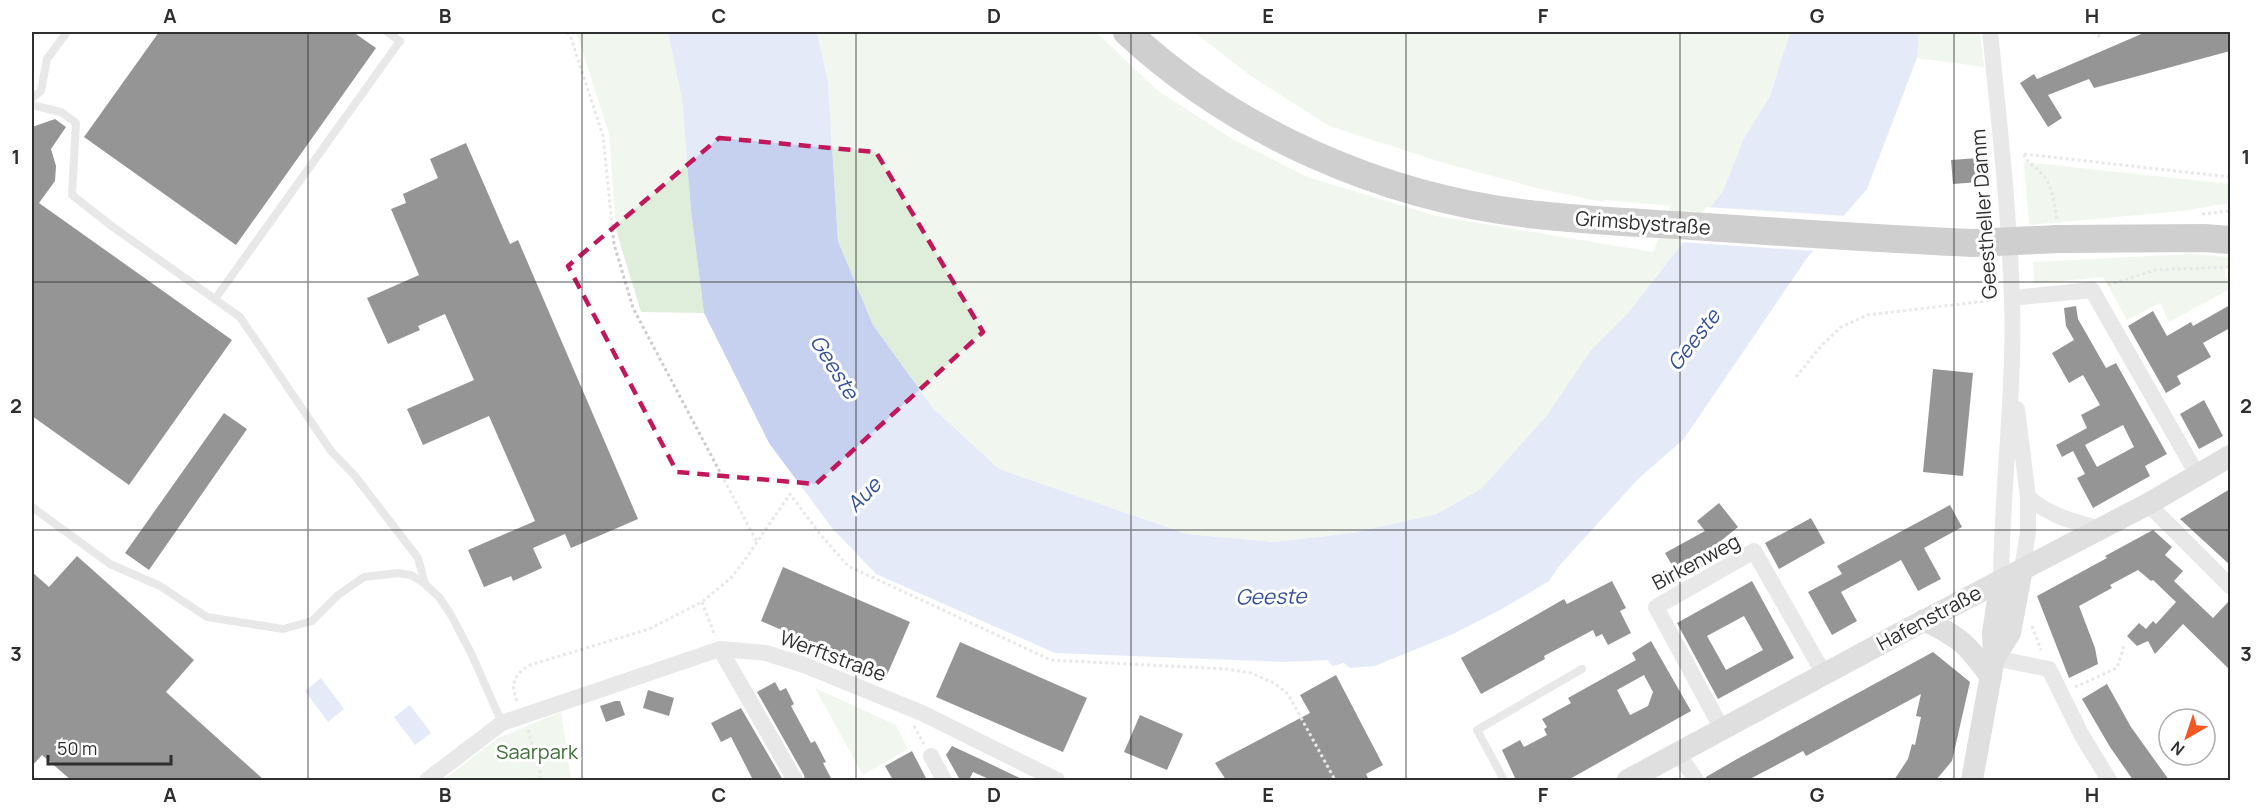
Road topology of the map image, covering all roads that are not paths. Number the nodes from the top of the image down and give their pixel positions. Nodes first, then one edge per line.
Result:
1 (67, 32) edge
2 (387, 32) edge
3 (1127, 32) edge
4 (1990, 32) edge
5 (32, 98) edge
6 (32, 105) edge
7 (2222, 236) edge
8 (2012, 298) junction
9 (215, 299) junction
10 (2012, 363) junction
11 (2230, 456) edge
12 (2198, 476) junction
13 (2028, 497) junction
14 (2148, 504) junction
15 (32, 507) edge
16 (2101, 529) junction
17 (2014, 580) junction
18 (425, 584) junction
19 (2230, 586) edge
20 (1924, 620) junction
21 (720, 648) junction
22 (1993, 668) junction
23 (1582, 669) dead end
24 (1824, 674) junction
25 (502, 723) junction
26 (1722, 729) junction
27 (1678, 753) junction
28 (931, 756) dead end
29 (427, 780) edge
30 (795, 780) edge
31 (944, 780) edge
32 (1057, 780) edge
33 (1504, 780) edge
34 (1628, 780) edge
35 (1696, 780) edge
36 (1972, 780) edge
37 (2109, 780) edge

1 - 5 lane
2 - 9 lane
3 - 7 highway, Grimsbystraße, bridge
4 - 8 street, Geestheller Damm
6 - 9 lane
8 - 10 street, Geestheller Damm
8 - 12 street
9 - 18 lane
10 - 13 street, Geestheller Damm
10 - 17 street, Geestheller Damm
11 - 12 main road, Hafenstraße
12 - 14 main road, Hafenstraße
13 - 16 street
13 - 17 street, Geestheller Damm
14 - 16 main road, Hafenstraße
14 - 19 street
15 - 18 lane
16 - 17 main road, Hafenstraße
17 - 20 main road, Hafenstraße
17 - 22 main road
18 - 25 lane
20 - 22 main road
20 - 24 main road, Hafenstraße
21 - 25 street, Werftstraße
21 - 30 street
21 - 32 street, Werftstraße
22 - 36 main road
22 - 37 street
23 - 33 lane
24 - 26 main road, Hafenstraße
24 - 26 street, Birkenweg
25 - 29 street, Werftstraße
26 - 27 main road, Hafenstraße
27 - 34 main road, Hafenstraße
27 - 35 street
28 - 31 street

